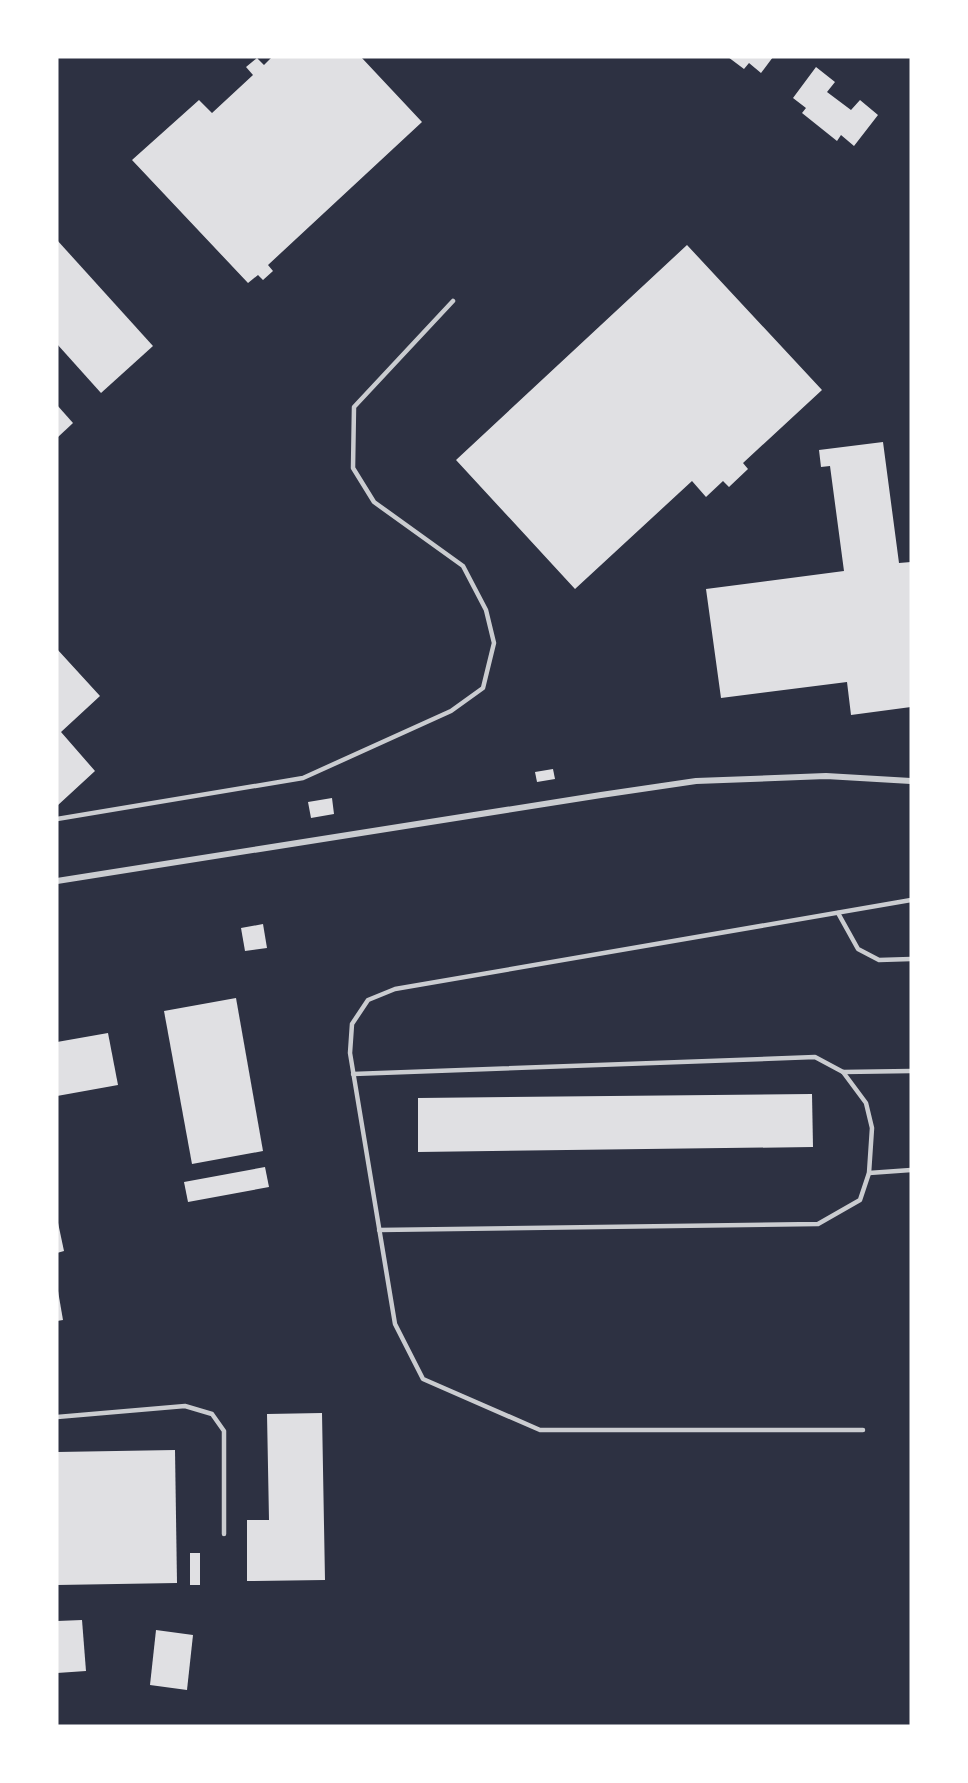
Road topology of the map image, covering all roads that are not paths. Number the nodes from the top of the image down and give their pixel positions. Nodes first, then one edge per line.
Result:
1 (453, 301) dead end
2 (911, 781) edge
3 (57, 819) edge
4 (57, 880) edge
5 (911, 900) edge
6 (838, 913) junction
7 (911, 959) edge
8 (911, 1071) edge
9 (843, 1072) junction
10 (353, 1074) junction
11 (911, 1170) edge
12 (869, 1173) junction
13 (379, 1230) junction
14 (57, 1417) edge
15 (863, 1430) dead end
16 (224, 1534) dead end

1 - 3 lane
2 - 4 street
5 - 6 lane
6 - 7 lane
6 - 10 lane
8 - 9 lane
9 - 10 lane
9 - 12 lane
10 - 13 lane
11 - 12 lane
12 - 13 lane
13 - 15 lane
14 - 16 lane

